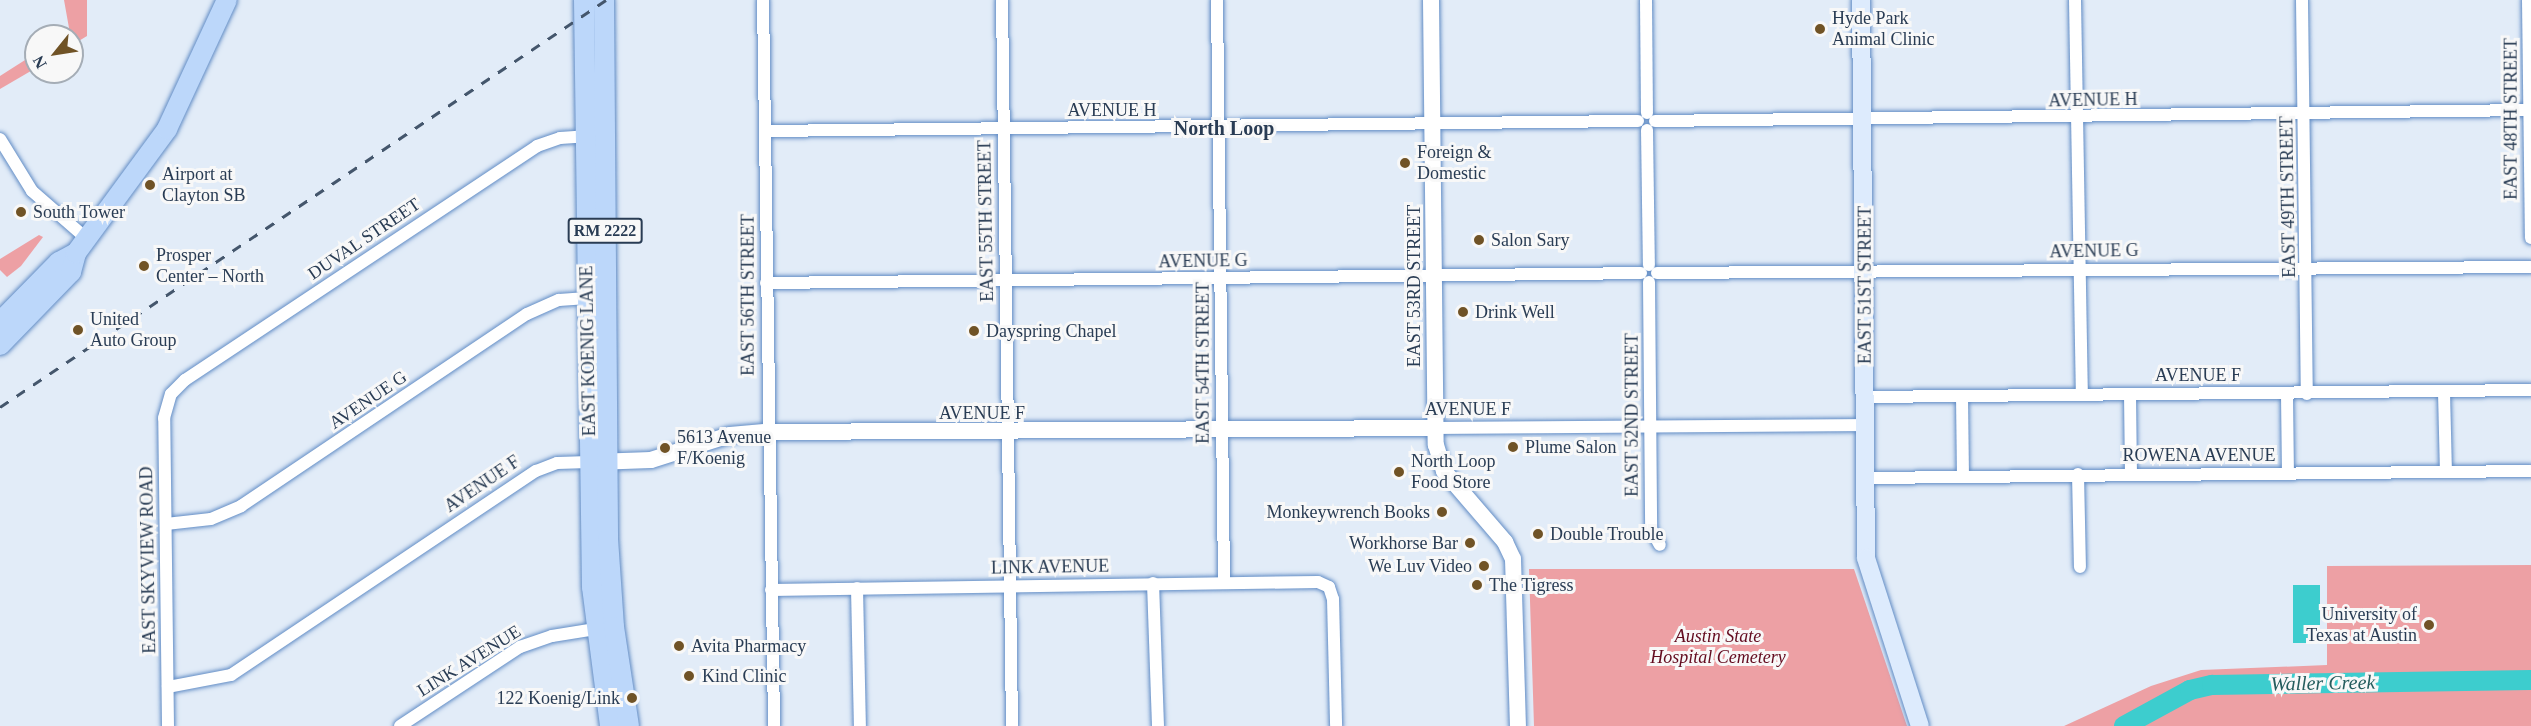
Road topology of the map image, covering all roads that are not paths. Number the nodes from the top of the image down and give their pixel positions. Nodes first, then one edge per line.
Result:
1 (227, 0) edge
2 (584, 0) edge
3 (604, 0) edge
4 (763, 0) edge
5 (1002, 0) edge
6 (1217, 0) edge
7 (1431, 0) edge
8 (1646, 0) edge
9 (1861, 0) edge
10 (2075, 0) edge
11 (2302, 0) edge
12 (2528, 0) edge
13 (2530, 110) edge
14 (2304, 114) junction
15 (2079, 118) junction
16 (1863, 119) junction
17 (1647, 121) junction
18 (1432, 124) junction
19 (1219, 128) junction
20 (1003, 129) junction
21 (765, 130) junction
22 (586, 136) junction
23 (0, 139) edge
24 (2531, 238) edge
25 (82, 246) junction
26 (2307, 267) junction
27 (2531, 267) edge
28 (2079, 269) junction
29 (1866, 271) junction
30 (1649, 273) junction
31 (1434, 277) junction
32 (1221, 279) junction
33 (1005, 281) junction
34 (766, 283) junction
35 (587, 298) junction
36 (0, 322) edge
37 (0, 345) edge
38 (2531, 390) edge
39 (2444, 392) junction
40 (171, 394) joint
41 (2130, 394) junction
42 (2307, 394) junction
43 (2082, 395) junction
44 (2287, 395) junction
45 (1962, 396) junction
46 (1865, 398) junction
47 (1866, 425) junction
48 (1436, 428) junction
49 (1650, 428) junction
50 (1221, 431) junction
51 (767, 432) junction
52 (1005, 433) junction
53 (598, 462) junction
54 (2531, 471) edge
55 (2446, 472) junction
56 (2288, 473) junction
57 (2078, 474) junction
58 (2131, 474) junction
59 (1963, 475) junction
60 (1867, 478) junction
61 (166, 524) junction
62 (1660, 545) dead end
63 (2079, 567) dead end
64 (1224, 582) junction
65 (1153, 583) junction
66 (1009, 585) junction
67 (857, 588) junction
68 (771, 590) junction
69 (604, 628) junction
70 (168, 687) junction
71 (168, 726) edge
72 (400, 726) edge
73 (610, 726) edge
74 (629, 726) edge
75 (774, 726) edge
76 (860, 726) edge
77 (1012, 726) edge
78 (1158, 726) edge
79 (1336, 726) edge
80 (1518, 726) edge
81 (1920, 726) edge

1 - 25 main road
2 - 22 main road, EAST KOENIG LANE / RM 2222
3 - 53 main road, EAST KOENIG LANE / RM 2222
4 - 21 street, EAST 56TH STREET
5 - 20 street, EAST 55TH STREET
6 - 19 street, EAST 54TH STREET
7 - 18 street, EAST 53RD STREET
8 - 17 street, EAST 52ND STREET
9 - 16 main road, EAST 51ST STREET
10 - 15 street
11 - 14 street, EAST 49TH STREET
12 - 13 street, EAST 48TH STREET
13 - 14 street, AVENUE H
13 - 24 street, EAST 48TH STREET
14 - 15 street, AVENUE H
14 - 26 street, EAST 49TH STREET
15 - 16 street, AVENUE H
15 - 28 street
16 - 17 street, AVENUE H
16 - 29 main road, EAST 51ST STREET
17 - 18 street, AVENUE H
17 - 30 street, EAST 52ND STREET
18 - 19 street, AVENUE H
18 - 31 street, EAST 53RD STREET
19 - 20 street, AVENUE H
19 - 32 street, EAST 54TH STREET
20 - 21 street, AVENUE H
20 - 33 street, EAST 55TH STREET
21 - 34 street, EAST 56TH STREET
22 - 35 main road, EAST KOENIG LANE / RM 2222
22 - 40 street, DUVAL STREET
23 - 25 street
25 - 36 main road
25 - 37 main road
26 - 27 street, AVENUE G
26 - 28 street, AVENUE G
26 - 42 street, EAST 49TH STREET
28 - 29 street, AVENUE G
28 - 43 street
29 - 30 street, AVENUE G
29 - 46 main road, EAST 51ST STREET
30 - 31 street, AVENUE G
30 - 49 street, EAST 52ND STREET
31 - 32 street, AVENUE G
31 - 48 street, EAST 53RD STREET
32 - 33 street, AVENUE G
32 - 50 street, EAST 54TH STREET
33 - 34 street, AVENUE G
33 - 52 street, EAST 55TH STREET
34 - 51 street, EAST 56TH STREET
35 - 53 main road, EAST KOENIG LANE / RM 2222
35 - 61 street, AVENUE G
38 - 39 street, AVENUE F
39 - 42 street, AVENUE F
39 - 55 street
40 - 61 street, EAST SKYVIEW ROAD
41 - 43 street, AVENUE F
41 - 44 street, AVENUE F
41 - 58 street
42 - 44 street, AVENUE F
43 - 45 street, AVENUE F
44 - 56 street
45 - 46 street, AVENUE F
45 - 59 street
46 - 47 main road, EAST 51ST STREET
47 - 49 street, AVENUE F
47 - 60 main road, EAST 51ST STREET
48 - 49 street, AVENUE F
48 - 50 street, AVENUE F
48 - 80 street, EAST 53RD STREET
49 - 62 street, EAST 52ND STREET
50 - 52 street, AVENUE F
50 - 64 street, EAST 54TH STREET
51 - 52 street, AVENUE F
51 - 53 street, AVENUE F
51 - 68 street, EAST 56TH STREET
52 - 66 street, EAST 55TH STREET
53 - 69 main road, EAST KOENIG LANE / RM 2222
53 - 70 street, AVENUE F
54 - 55 street, ROWENA AVENUE
55 - 56 street, ROWENA AVENUE
56 - 58 street, ROWENA AVENUE
57 - 58 street, ROWENA AVENUE
57 - 59 street, ROWENA AVENUE
57 - 63 street
59 - 60 street, ROWENA AVENUE
60 - 81 main road, EAST 51ST STREET
61 - 70 street, EAST SKYVIEW ROAD
64 - 65 street, LINK AVENUE
64 - 79 street, LINK AVENUE
65 - 66 street, LINK AVENUE
65 - 78 street
66 - 67 street, LINK AVENUE
66 - 77 street, EAST 55TH STREET
67 - 68 street, LINK AVENUE
67 - 76 street
68 - 75 street, EAST 56TH STREET
69 - 72 street, LINK AVENUE
69 - 73 main road, RM 2222
69 - 74 main road, RM 2222
70 - 71 street, EAST SKYVIEW ROAD

